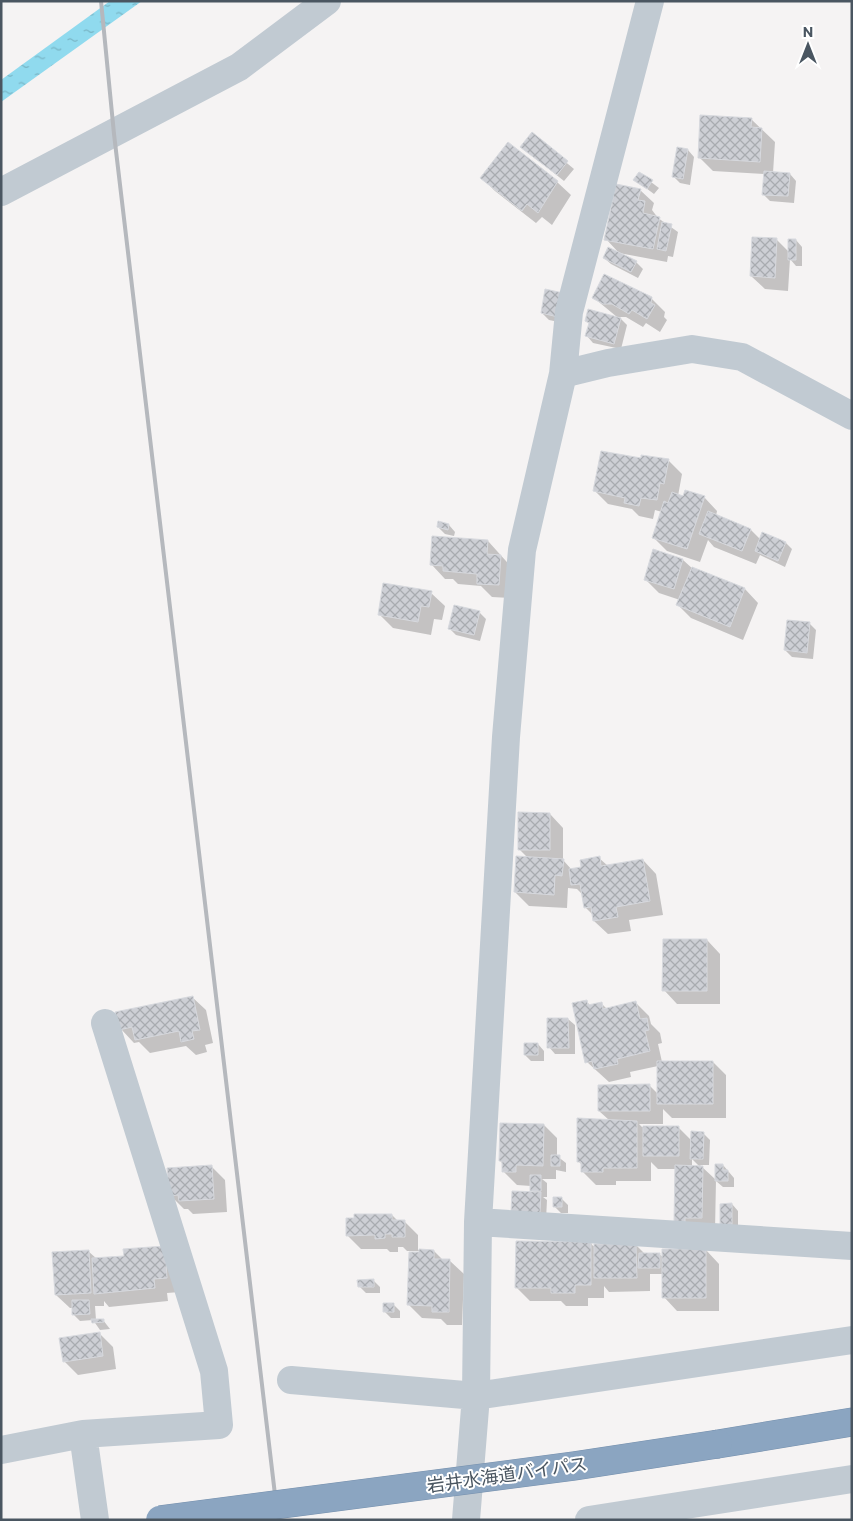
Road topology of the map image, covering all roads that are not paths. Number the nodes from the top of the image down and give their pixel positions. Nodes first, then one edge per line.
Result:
1 (327, 1) edge
2 (650, 1) edge
3 (1, 192) edge
4 (563, 374) junction
5 (852, 416) edge
6 (105, 1023) dead end
7 (478, 1222) junction
8 (852, 1246) edge
9 (852, 1340) edge
10 (291, 1380) dead end
11 (476, 1396) junction
12 (852, 1422) edge
13 (83, 1434) junction
14 (3, 1449) edge
15 (844, 1486) edge
16 (95, 1520) edge
17 (160, 1520) edge
18 (466, 1520) edge
19 (589, 1520) edge

1 - 3 street
2 - 4 street
4 - 5 street
4 - 7 street
6 - 13 street
7 - 8 street
7 - 11 street
9 - 11 street
10 - 11 street
11 - 18 street
12 - 17 highway, 岩井水海道バイパス, bridge
13 - 14 street
13 - 16 street
15 - 19 street

